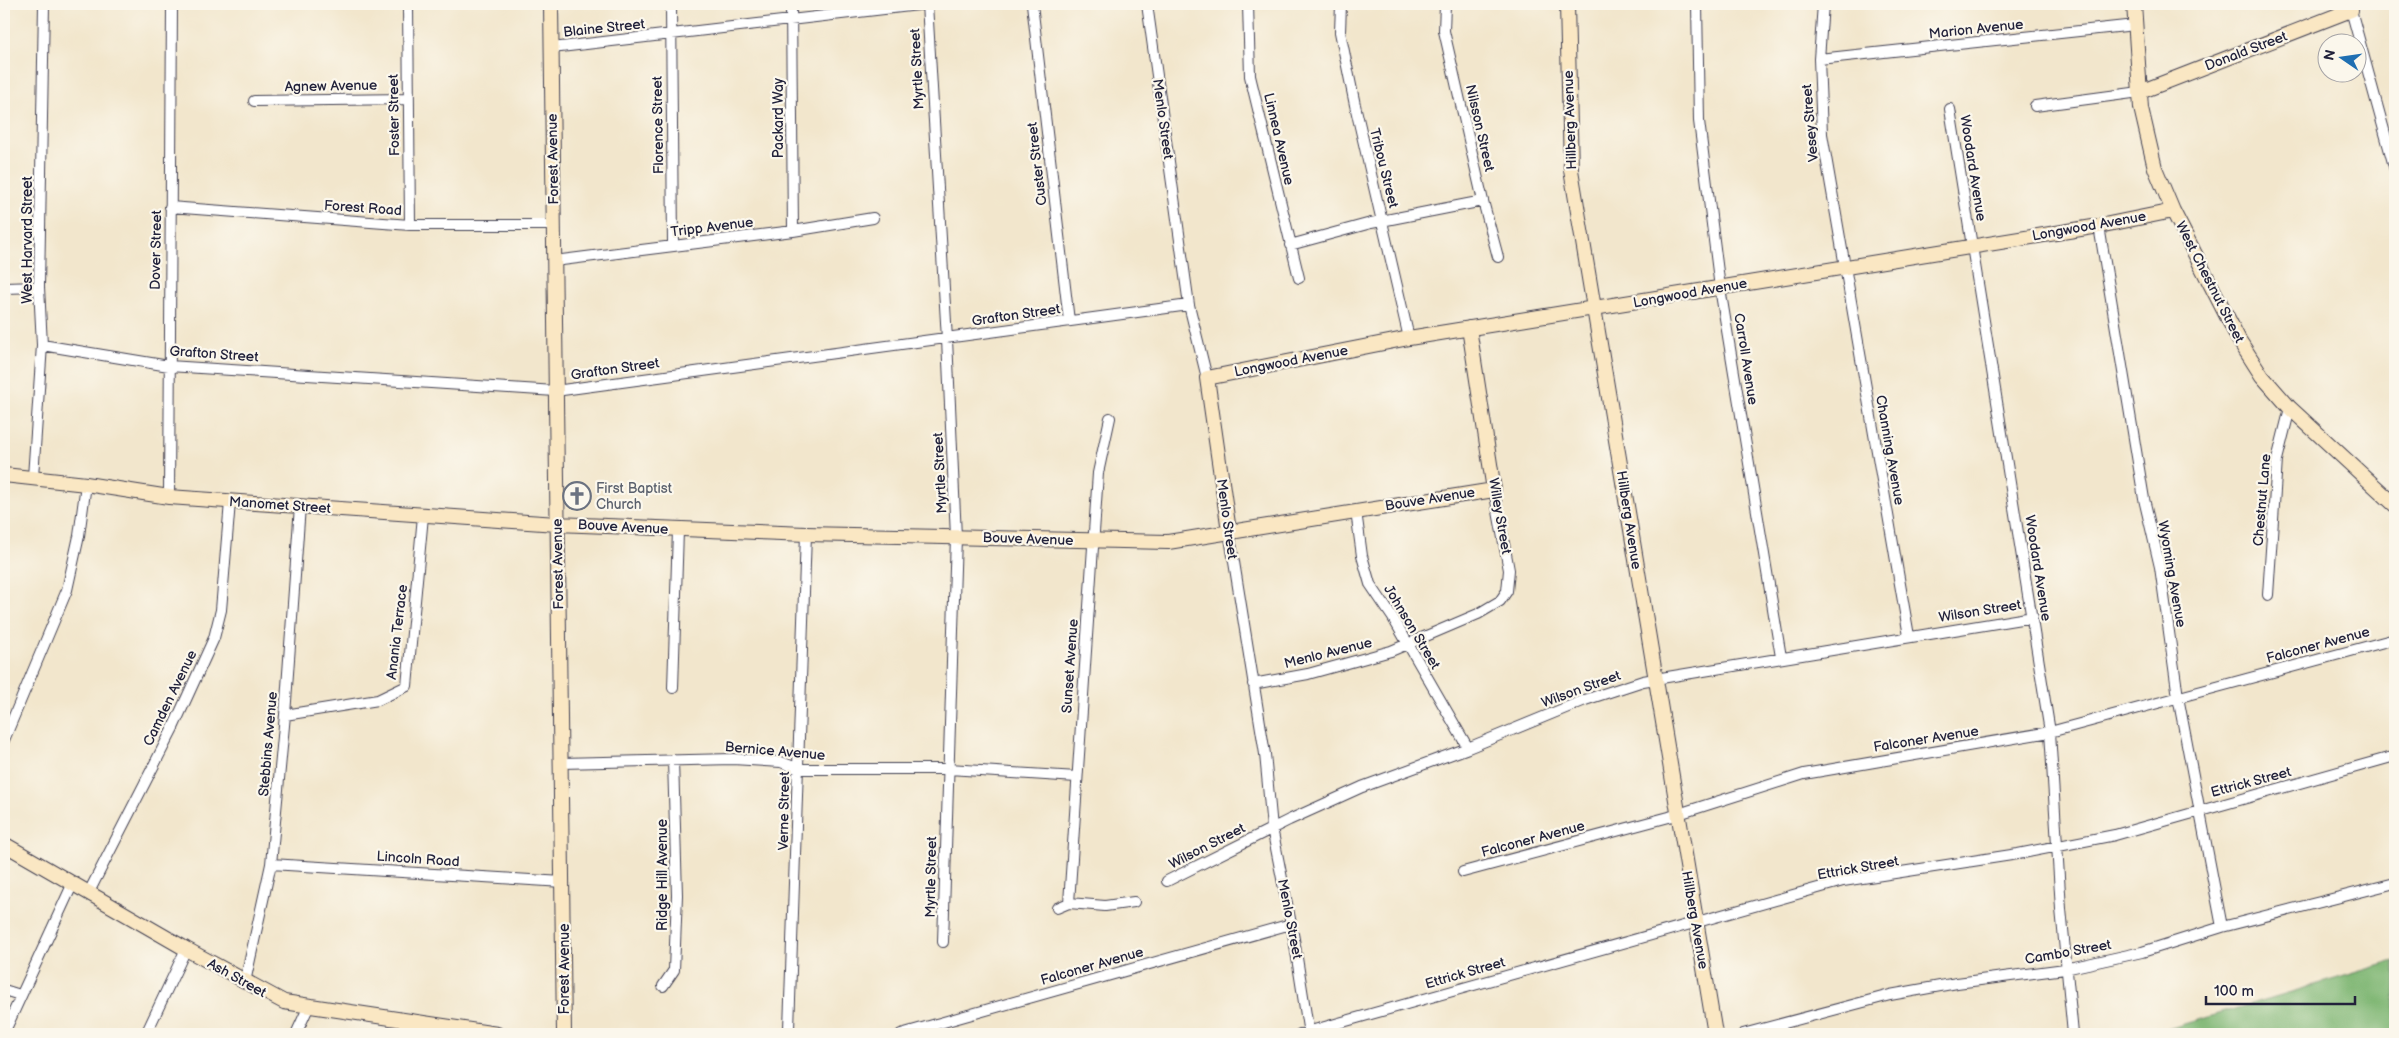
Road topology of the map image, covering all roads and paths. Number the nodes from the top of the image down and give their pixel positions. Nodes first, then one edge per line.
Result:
1 (44, 4) edge
2 (172, 4) edge
3 (408, 4) edge
4 (551, 4) edge
5 (671, 4) edge
6 (791, 4) edge
7 (927, 4) edge
8 (1032, 4) edge
9 (1147, 4) edge
10 (1248, 4) edge
11 (1341, 4) edge
12 (1445, 4) edge
13 (1567, 4) edge
14 (1698, 4) edge
15 (1823, 4) edge
16 (2134, 4) edge
17 (2350, 7) edge
18 (792, 18) junction
19 (2135, 25) junction
20 (671, 34) junction
21 (552, 48) junction
22 (1819, 59) junction
23 (2140, 92) junction
24 (408, 99) junction
25 (254, 101) dead end
26 (2035, 106) dead end
27 (1950, 109) dead end
28 (2395, 170) edge
29 (1483, 201) junction
30 (170, 207) junction
31 (2173, 211) junction
32 (873, 218) dead end
33 (1383, 221) junction
34 (410, 225) junction
35 (554, 225) junction
36 (2099, 226) junction
37 (793, 231) junction
38 (1290, 245) junction
39 (673, 246) junction
40 (1972, 246) junction
41 (1498, 257) dead end
42 (554, 261) junction
43 (1844, 268) junction
44 (1299, 278) dead end
45 (40, 287) junction
46 (4, 288) edge
47 (1720, 288) junction
48 (1189, 305) junction
49 (1594, 310) junction
50 (1069, 321) junction
51 (1469, 328) junction
52 (1409, 338) junction
53 (947, 339) junction
54 (42, 344) junction
55 (168, 366) junction
56 (1207, 378) junction
57 (555, 391) junction
58 (2290, 408) junction
59 (1110, 418) dead end
60 (4, 475) edge
61 (33, 477) junction
62 (86, 484) junction
63 (1494, 490) junction
64 (169, 497) junction
65 (230, 502) junction
66 (2395, 505) edge
67 (300, 506) junction
68 (1356, 511) junction
69 (423, 516) junction
70 (558, 524) junction
71 (678, 530) junction
72 (1229, 531) junction
73 (806, 534) junction
74 (956, 537) junction
75 (1093, 541) junction
76 (2268, 595) dead end
77 (2033, 617) junction
78 (1909, 636) junction
79 (2395, 639) edge
80 (1408, 645) junction
81 (1782, 657) junction
82 (1655, 678) junction
83 (1253, 684) junction
84 (673, 688) dead end
85 (2178, 697) junction
86 (285, 715) junction
87 (2050, 732) junction
88 (4, 740) edge
89 (1468, 748) junction
90 (2395, 756) edge
91 (673, 760) junction
92 (561, 763) junction
93 (799, 769) junction
94 (949, 769) junction
95 (1077, 777) junction
96 (2199, 810) junction
97 (1677, 814) junction
98 (1272, 828) junction
99 (4, 844) edge
100 (2056, 848) junction
101 (271, 864) junction
102 (1463, 872) dead end
103 (1167, 881) dead end
104 (563, 882) junction
105 (73, 883) junction
106 (2395, 883) edge
107 (88, 892) junction
108 (1134, 902) dead end
109 (1069, 904) junction
110 (1056, 908) dead end
111 (1696, 922) junction
112 (1291, 924) junction
113 (2222, 927) junction
114 (943, 942) dead end
115 (186, 949) junction
116 (2065, 969) junction
117 (245, 982) junction
118 (663, 986) dead end
119 (4, 990) edge
120 (20, 995) junction
121 (308, 1008) junction
122 (407, 1028) edge
123 (789, 1029) dead end
124 (4, 1033) edge
125 (146, 1034) edge
126 (296, 1034) edge
127 (497, 1034) edge
128 (564, 1034) edge
129 (901, 1034) edge
130 (1306, 1034) edge
131 (1715, 1034) edge
132 (1743, 1034) edge
133 (2073, 1034) edge

1 - 45 street, West Harvard Street
2 - 30 street, Dover Street
3 - 24 street, Foster Street
4 - 21 street, Forest Avenue
5 - 20 street, Florence Street
6 - 18 street, Packard Way
7 - 18 street, Blaine Street
7 - 53 street, Myrtle Street
8 - 50 street, Custer Street
9 - 48 street, Menlo Street
10 - 38 street, Linnea Avenue
11 - 33 street, Tribou Street
12 - 29 street, Nilsson Street
13 - 49 street, Hillberg Avenue
14 - 47 street, Carroll Avenue
15 - 22 street, Vesey Street
16 - 19 street, West Chestnut Street
17 - 23 street, Donald Street
17 - 28 street
18 - 20 street, Blaine Street
18 - 37 street, Packard Way
19 - 22 street, Marion Avenue
19 - 23 street, West Chestnut Street
20 - 21 street, Blaine Street
20 - 39 street, Florence Street
21 - 35 street, Forest Avenue
22 - 43 street, Vesey Street
23 - 26 street
23 - 31 street, West Chestnut Street
24 - 25 street, Agnew Avenue
24 - 34 street, Foster Street
27 - 40 street, Woodard Avenue
29 - 33 street
29 - 41 street, Nilsson Street
30 - 34 street, Forest Road
30 - 55 street, Dover Street
31 - 36 street, Longwood Avenue
31 - 58 street, West Chestnut Street
32 - 37 street, Tripp Avenue
33 - 38 street
33 - 52 street, Tribou Street
34 - 35 street, Forest Road
35 - 42 street, Forest Avenue
36 - 40 street, Longwood Avenue
36 - 85 street, Wyoming Avenue
37 - 39 street, Tripp Avenue
38 - 44 street, Linnea Avenue
39 - 42 street, Tripp Avenue
40 - 43 street, Longwood Avenue
40 - 77 street, Woodard Avenue
42 - 57 street, Forest Avenue
43 - 47 street, Longwood Avenue
43 - 78 street, Channing Avenue
45 - 46 street
45 - 54 street, West Harvard Street
47 - 49 street, Longwood Avenue
47 - 81 street, Carroll Avenue
48 - 50 street, Grafton Street
48 - 56 street, Menlo Street
49 - 51 street, Longwood Avenue
49 - 82 street, Hillberg Avenue
50 - 53 street, Grafton Street
51 - 52 street, Longwood Avenue
51 - 63 street, Willey Street
52 - 56 street, Longwood Avenue
53 - 57 street, Grafton Street
53 - 74 street, Myrtle Street
54 - 55 street, Grafton Street
54 - 61 street, West Harvard Street
55 - 57 street, Grafton Street
55 - 64 street, Dover Street
56 - 72 street, Menlo Street
57 - 70 street, Forest Avenue
58 - 66 street, West Chestnut Street
58 - 76 street, Chestnut Lane
59 - 75 street, Sunset Avenue
60 - 61 street, Manomet Street
61 - 62 street, Manomet Street
62 - 64 street, Manomet Street
62 - 88 street
63 - 68 street, Bouve Avenue
63 - 80 street, Willey Street
64 - 65 street, Manomet Street
65 - 67 street, Manomet Street
65 - 107 street, Camden Avenue
67 - 69 street, Manomet Street
67 - 86 street, Stebbins Avenue
68 - 72 street, Bouve Avenue
68 - 80 street, Johnson Street
69 - 70 street, Manomet Street
69 - 86 street, Anania Terrace
70 - 71 street, Bouve Avenue
70 - 92 street, Forest Avenue
71 - 73 street, Bouve Avenue
71 - 84 street
72 - 75 street, Bouve Avenue
72 - 83 street, Menlo Street
73 - 74 street, Bouve Avenue
73 - 93 street, Verne Street
74 - 75 street, Bouve Avenue
74 - 94 street, Myrtle Street
75 - 95 street, Sunset Avenue
77 - 78 street, Wilson Street
77 - 87 street, Woodard Avenue
78 - 81 street, Wilson Street
79 - 85 street, Falconer Avenue
80 - 83 street, Menlo Avenue
80 - 89 street, Johnson Street
81 - 82 street, Wilson Street
82 - 89 street, Wilson Street
82 - 97 street, Hillberg Avenue
83 - 98 street, Menlo Street
85 - 87 street, Falconer Avenue
85 - 96 street, Wyoming Avenue
86 - 101 street, Stebbins Avenue
87 - 97 street, Falconer Avenue
87 - 100 street, Woodard Avenue
89 - 98 street, Wilson Street
90 - 96 street, Ettrick Street
91 - 92 street, Bernice Avenue
91 - 93 street, Bernice Avenue
91 - 118 street, Ridge Hill Avenue
92 - 104 street, Forest Avenue
93 - 94 street, Bernice Avenue
93 - 123 street, Verne Street
94 - 95 street, Bernice Avenue
94 - 114 street, Myrtle Street
95 - 109 street, Sunset Avenue
96 - 100 street, Ettrick Street
96 - 113 street, Wyoming Avenue
97 - 102 street, Falconer Avenue
97 - 111 street, Hillberg Avenue
98 - 103 street, Wilson Street
98 - 112 street, Menlo Street
99 - 105 street, Ash Street
100 - 111 street, Ettrick Street
100 - 116 street, Woodard Avenue
101 - 104 street, Lincoln Road
101 - 117 street, Stebbins Avenue
104 - 128 street, Forest Avenue
105 - 107 street, Ash Street
105 - 120 street
106 - 113 street, Cambo Street
107 - 115 street, Ash Street
108 - 109 street
109 - 110 street
111 - 130 street, Ettrick Street
111 - 131 street, Hillberg Avenue
112 - 129 street, Falconer Avenue
112 - 130 street, Menlo Street
113 - 116 street, Cambo Street
115 - 117 street, Ash Street
115 - 125 street
116 - 132 street, Cambo Street
116 - 133 street, Woodard Avenue
117 - 121 street, Ash Street
119 - 120 street
120 - 124 street
121 - 122 street, Ash Street
121 - 126 street
122 - 127 street, Ash Street

